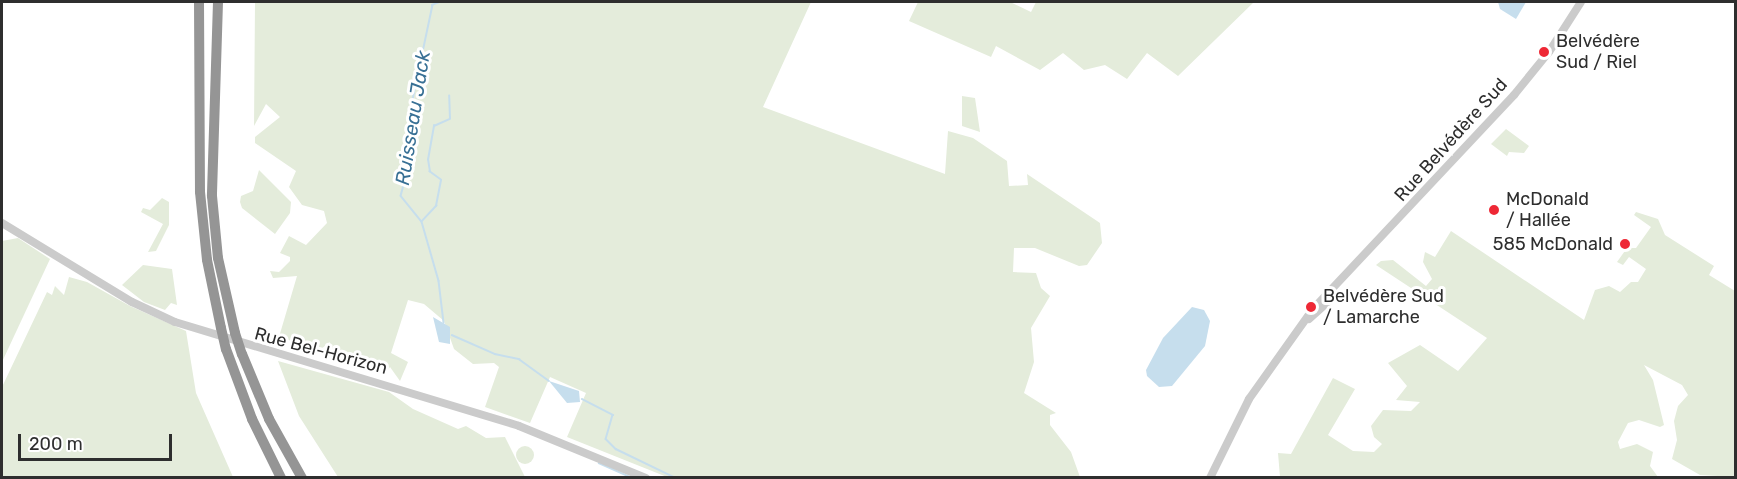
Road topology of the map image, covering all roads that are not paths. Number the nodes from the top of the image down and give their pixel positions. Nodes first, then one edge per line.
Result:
1 (199, 2) edge
2 (218, 2) edge
3 (1581, 2) edge
4 (2, 224) edge
5 (281, 477) edge
6 (302, 477) edge
7 (646, 477) edge
8 (1210, 477) edge

1 - 5 highway, bridge
2 - 6 highway, bridge
3 - 8 street, Rue Belvédère Sud
4 - 7 street, Rue Bel-Horizon

